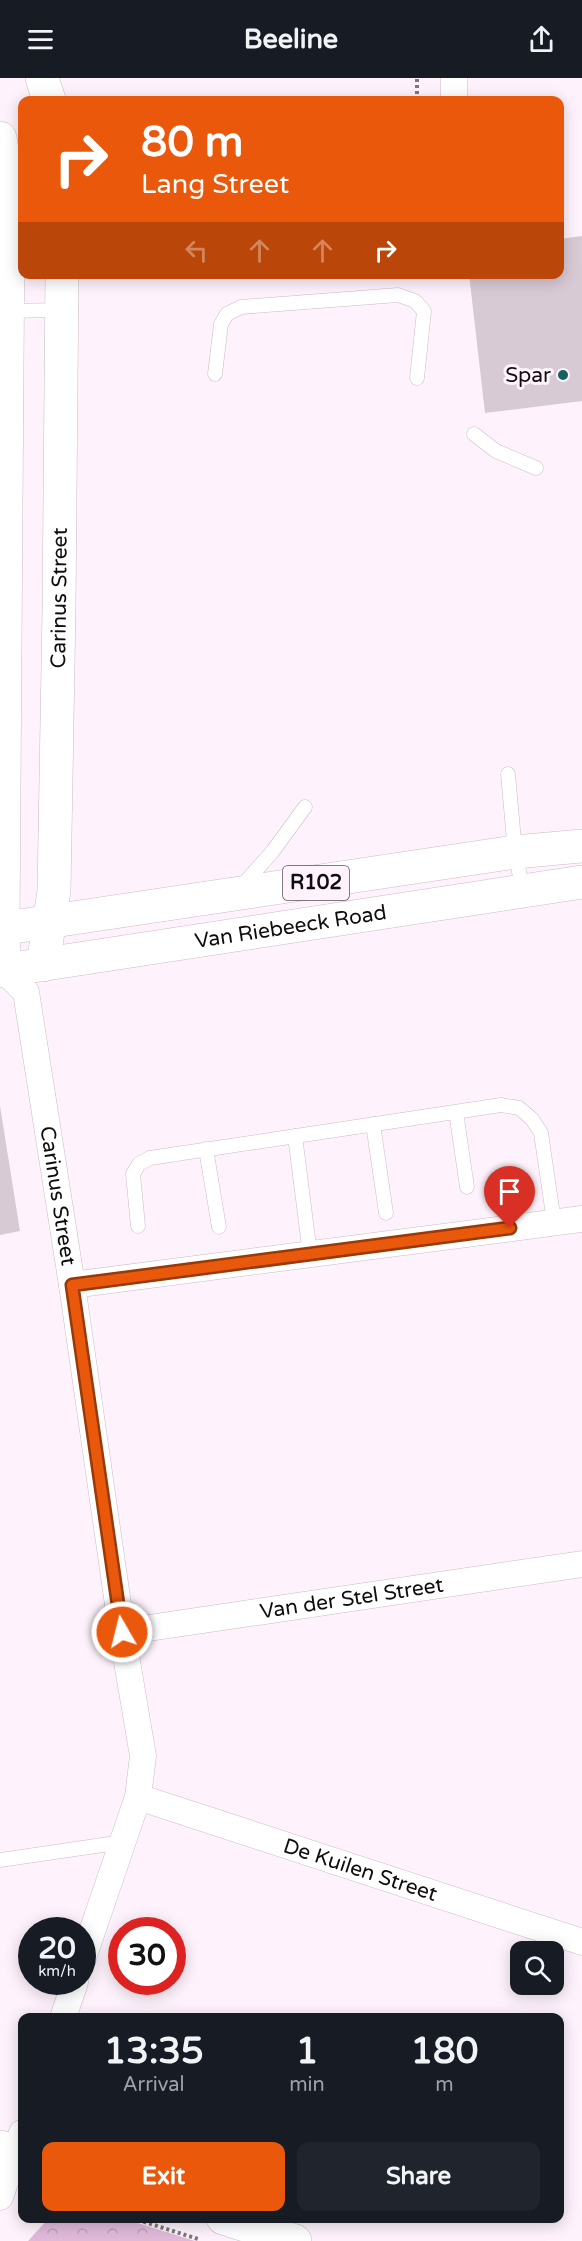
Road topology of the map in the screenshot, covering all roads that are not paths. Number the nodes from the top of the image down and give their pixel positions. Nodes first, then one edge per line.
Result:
1 (42, 78) edge
2 (454, 78) edge
3 (48, 96) edge
4 (454, 96) edge
5 (0, 138) edge
6 (62, 279) edge
7 (62, 310) junction
8 (4, 311) edge
9 (215, 374) dead end
10 (417, 378) dead end
11 (474, 434) dead end
12 (536, 468) dead end
13 (2, 599) edge
14 (508, 774) dead end
15 (305, 807) dead end
16 (582, 846) edge
17 (515, 852) junction
18 (582, 882) edge
19 (523, 891) junction
20 (233, 895) junction
21 (50, 923) junction
22 (2, 929) edge
23 (43, 965) junction
24 (10, 978) edge
25 (456, 1112) junction
26 (373, 1124) junction
27 (295, 1136) junction
28 (206, 1149) junction
29 (467, 1187) dead end
30 (386, 1213) dead end
31 (582, 1219) edge
32 (554, 1222) junction
33 (138, 1226) dead end
34 (219, 1227) dead end
35 (310, 1254) junction
36 (72, 1285) junction
37 (582, 1564) edge
38 (122, 1632) junction
39 (138, 1797) junction
40 (123, 1842) junction
41 (0, 1860) edge
42 (96, 1920) edge
43 (582, 1942) edge
44 (71, 1995) edge
45 (65, 2013) edge
46 (15, 2147) edge
47 (0, 2197) edge
48 (239, 2223) edge
49 (295, 2241) edge

1 - 3 street
2 - 4 street
5 - 8 street
6 - 7 street, Carinus Street
7 - 8 lane
7 - 21 street, Carinus Street
8 - 13 street
9 - 10 lane
11 - 12 lane
13 - 22 street
14 - 17 lane
15 - 20 lane
16 - 17 street, Van Riebeeck Road / R102
17 - 19 lane
17 - 20 street, Van Riebeeck Road / R102
18 - 19 street, Van Riebeeck Road / R102
19 - 23 street, Van Riebeeck Road / R102
20 - 21 street, Van Riebeeck Road / R102
21 - 22 street, Van Riebeeck Road / R102
21 - 23 street, Carinus Street
22 - 24 street
23 - 24 street, Van Riebeeck Road / R102
24 - 36 street, Carinus Street
25 - 26 lane
25 - 29 lane
25 - 32 lane
26 - 27 lane
26 - 30 lane
27 - 28 lane
27 - 35 lane
28 - 33 lane
28 - 34 lane
31 - 32 street
32 - 35 street
35 - 36 street
36 - 38 street, Carinus Street
37 - 38 street, Van der Stel Street
38 - 39 street, Carinus Street
39 - 40 street, Carinus Street
39 - 43 street, De Kuilen Street
40 - 41 lane
40 - 42 street, Carinus Street
44 - 45 street
46 - 47 street
48 - 49 street

